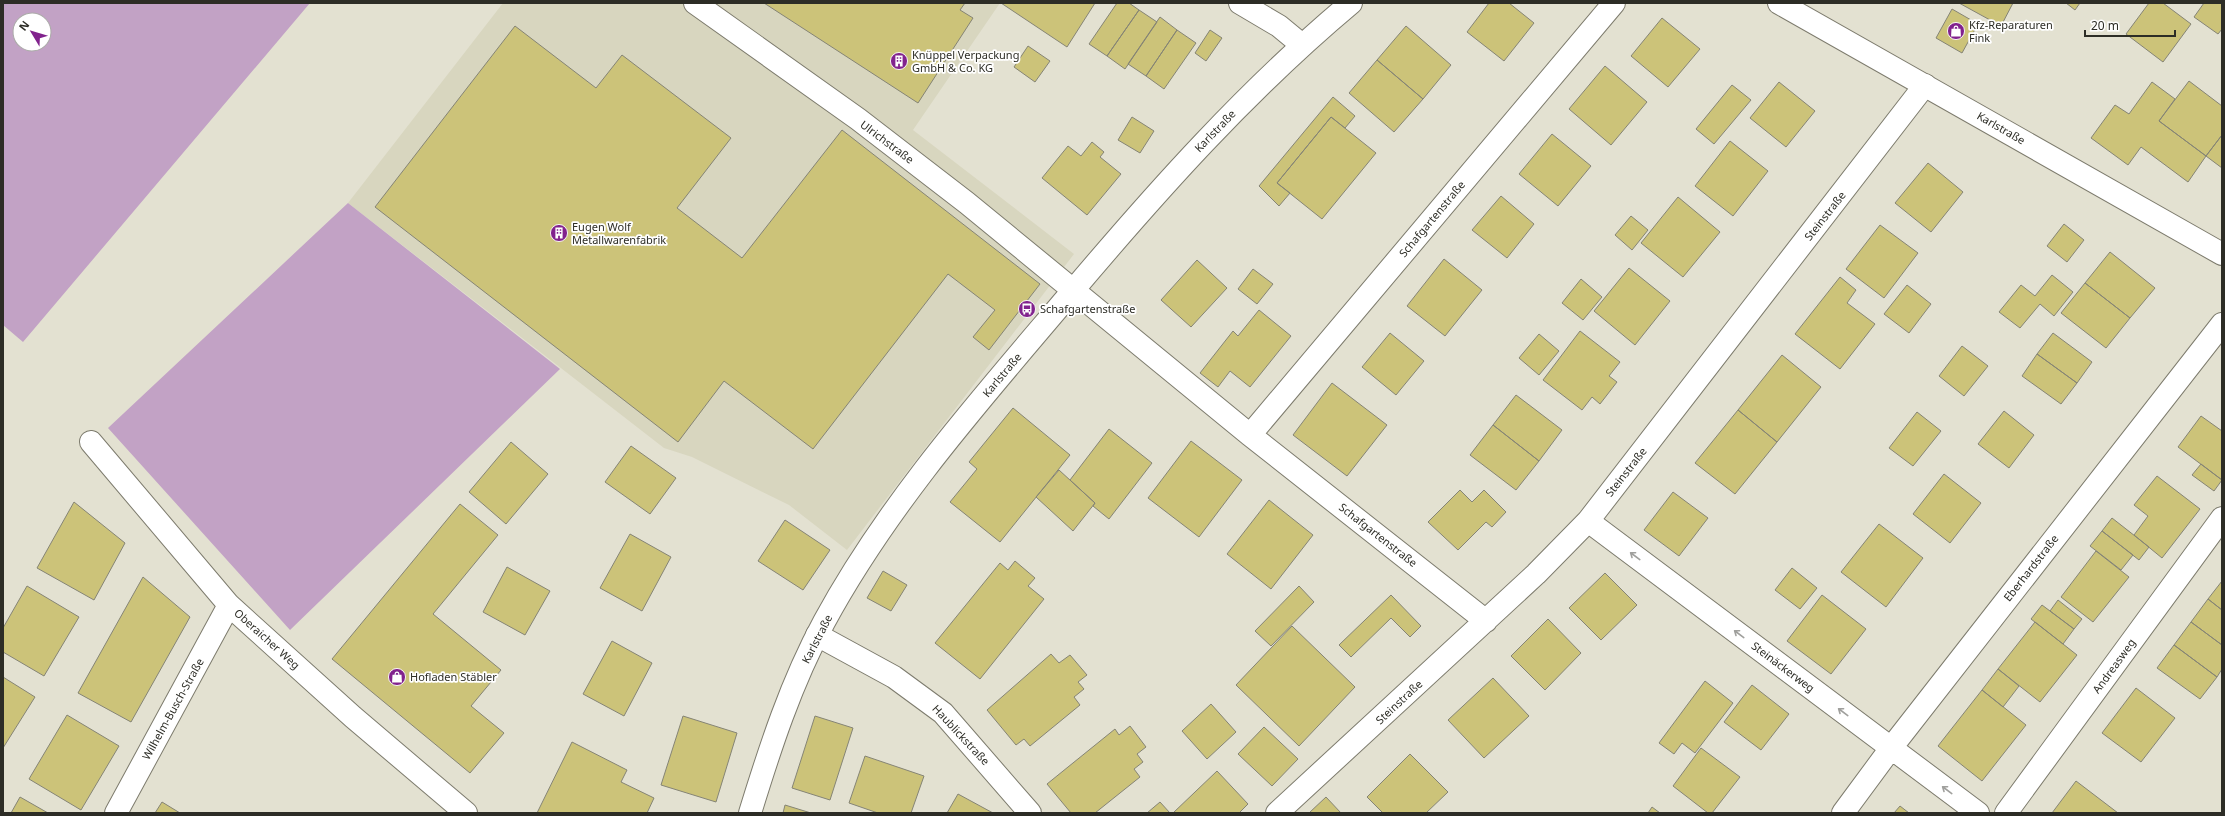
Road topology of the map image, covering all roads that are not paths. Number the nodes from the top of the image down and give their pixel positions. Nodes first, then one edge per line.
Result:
1 (695, 3) edge
2 (1240, 3) edge
3 (1351, 3) edge
4 (1614, 3) edge
5 (1779, 3) edge
6 (1302, 45) junction
7 (1925, 85) junction
8 (2222, 254) edge
9 (1074, 289) junction
10 (2222, 324) edge
11 (1250, 434) junction
12 (91, 442) dead end
13 (2222, 518) edge
14 (1588, 521) junction
15 (229, 605) junction
16 (1486, 620) junction
17 (818, 636) junction
18 (1891, 748) junction
19 (116, 813) edge
20 (466, 813) edge
21 (750, 813) edge
22 (1030, 813) edge
23 (1277, 813) edge
24 (1842, 813) edge
25 (1978, 813) edge
26 (2006, 813) edge

1 - 9 street, Ulrichstraße
2 - 6 street
3 - 6 street, Karlstraße
4 - 11 street, Schafgartenstraße
5 - 7 street, Karlstraße
6 - 9 street, Karlstraße
7 - 8 street, Karlstraße
7 - 14 street, Steinstraße
9 - 11 street, Schafgartenstraße
9 - 17 street, Karlstraße
10 - 18 street, Eberhardstraße
11 - 16 street, Schafgartenstraße
12 - 15 street, Oberaicher Weg
13 - 26 street, Andreasweg
14 - 16 street, Steinstraße
18 -> 14 street, Steinäckerweg
15 - 19 street, Wilhelm-Busch-Straße
15 - 20 street, Oberaicher Weg
16 - 23 street, Steinstraße
17 - 21 street, Karlstraße
17 - 22 street, Haublickstraße
18 - 24 street, Eberhardstraße
25 -> 18 street, Steinäckerweg

